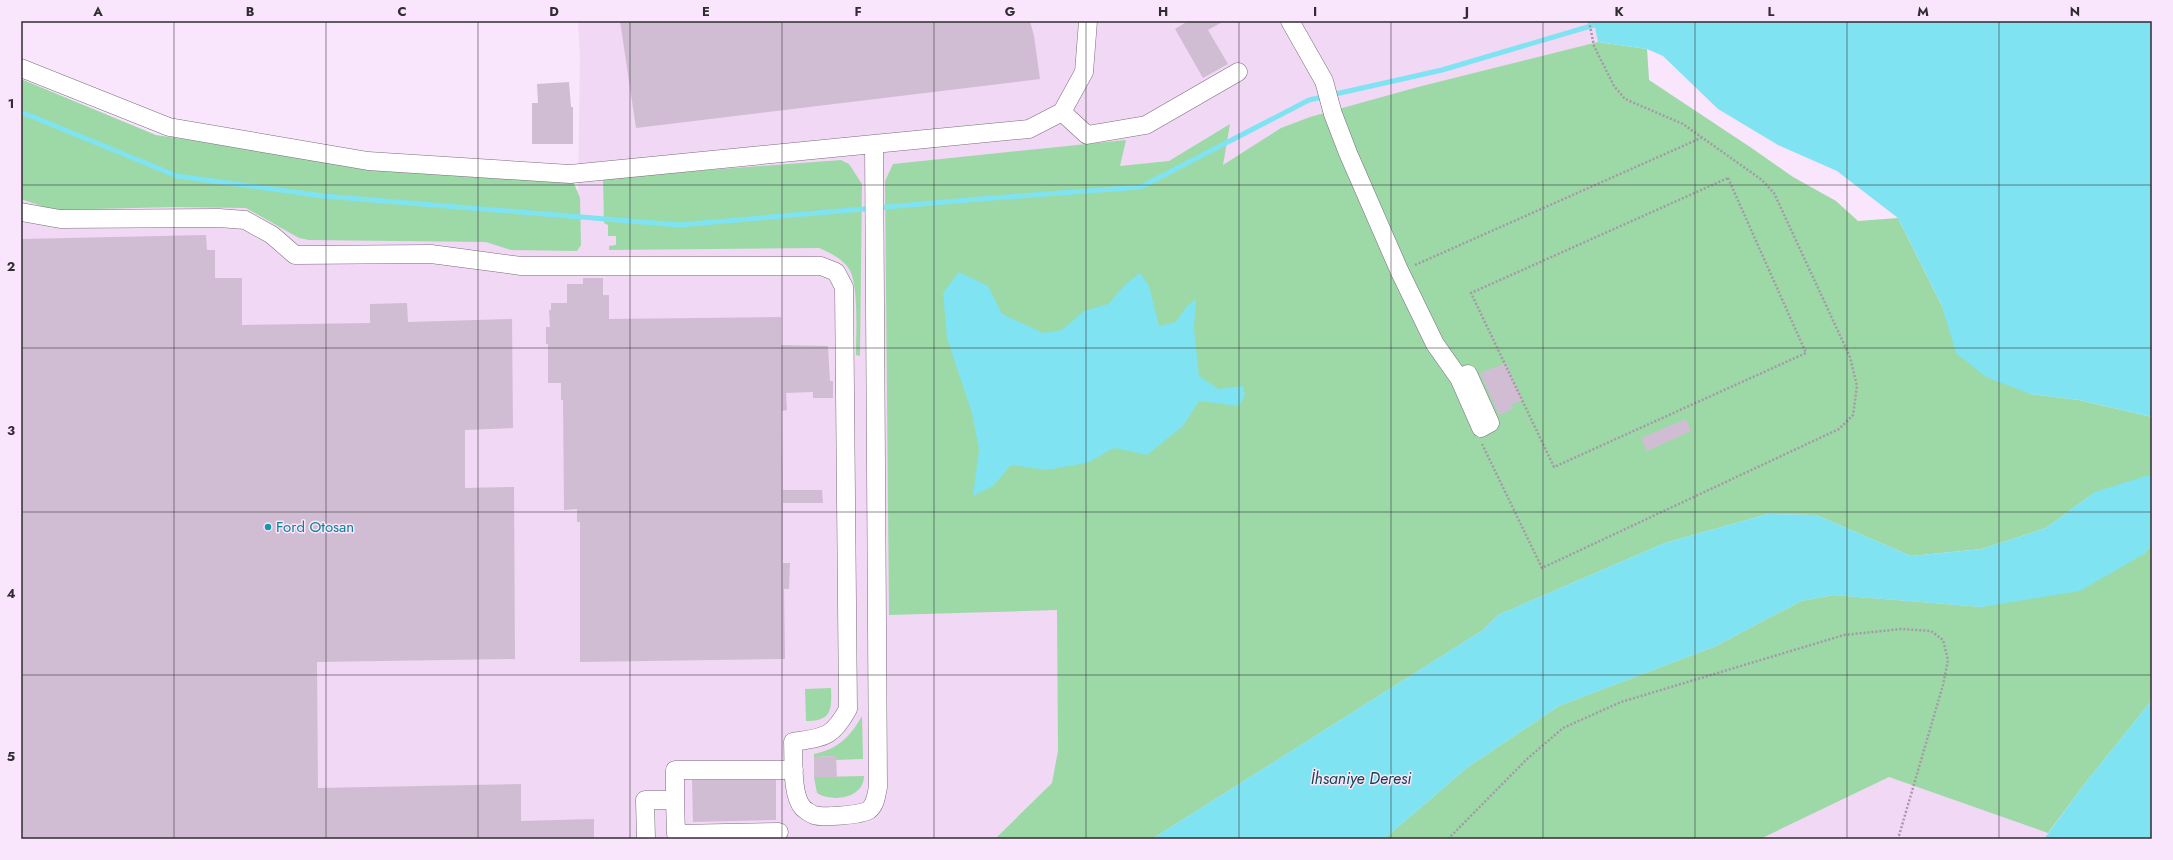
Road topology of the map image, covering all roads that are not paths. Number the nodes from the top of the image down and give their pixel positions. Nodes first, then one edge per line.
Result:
1 (1088, 21) edge
2 (1290, 21) edge
3 (21, 68) edge
4 (1238, 72) dead end
5 (1062, 112) junction
6 (874, 144) junction
7 (21, 212) edge
8 (1480, 428) road end
9 (794, 770) junction
10 (675, 800) junction
11 (779, 832) dead end
12 (646, 839) edge

1 - 5 street
2 - 8 street
3 - 6 street
4 - 5 street
5 - 6 street
6 - 9 street
7 - 9 street
9 - 10 street
10 - 11 street
10 - 12 street

